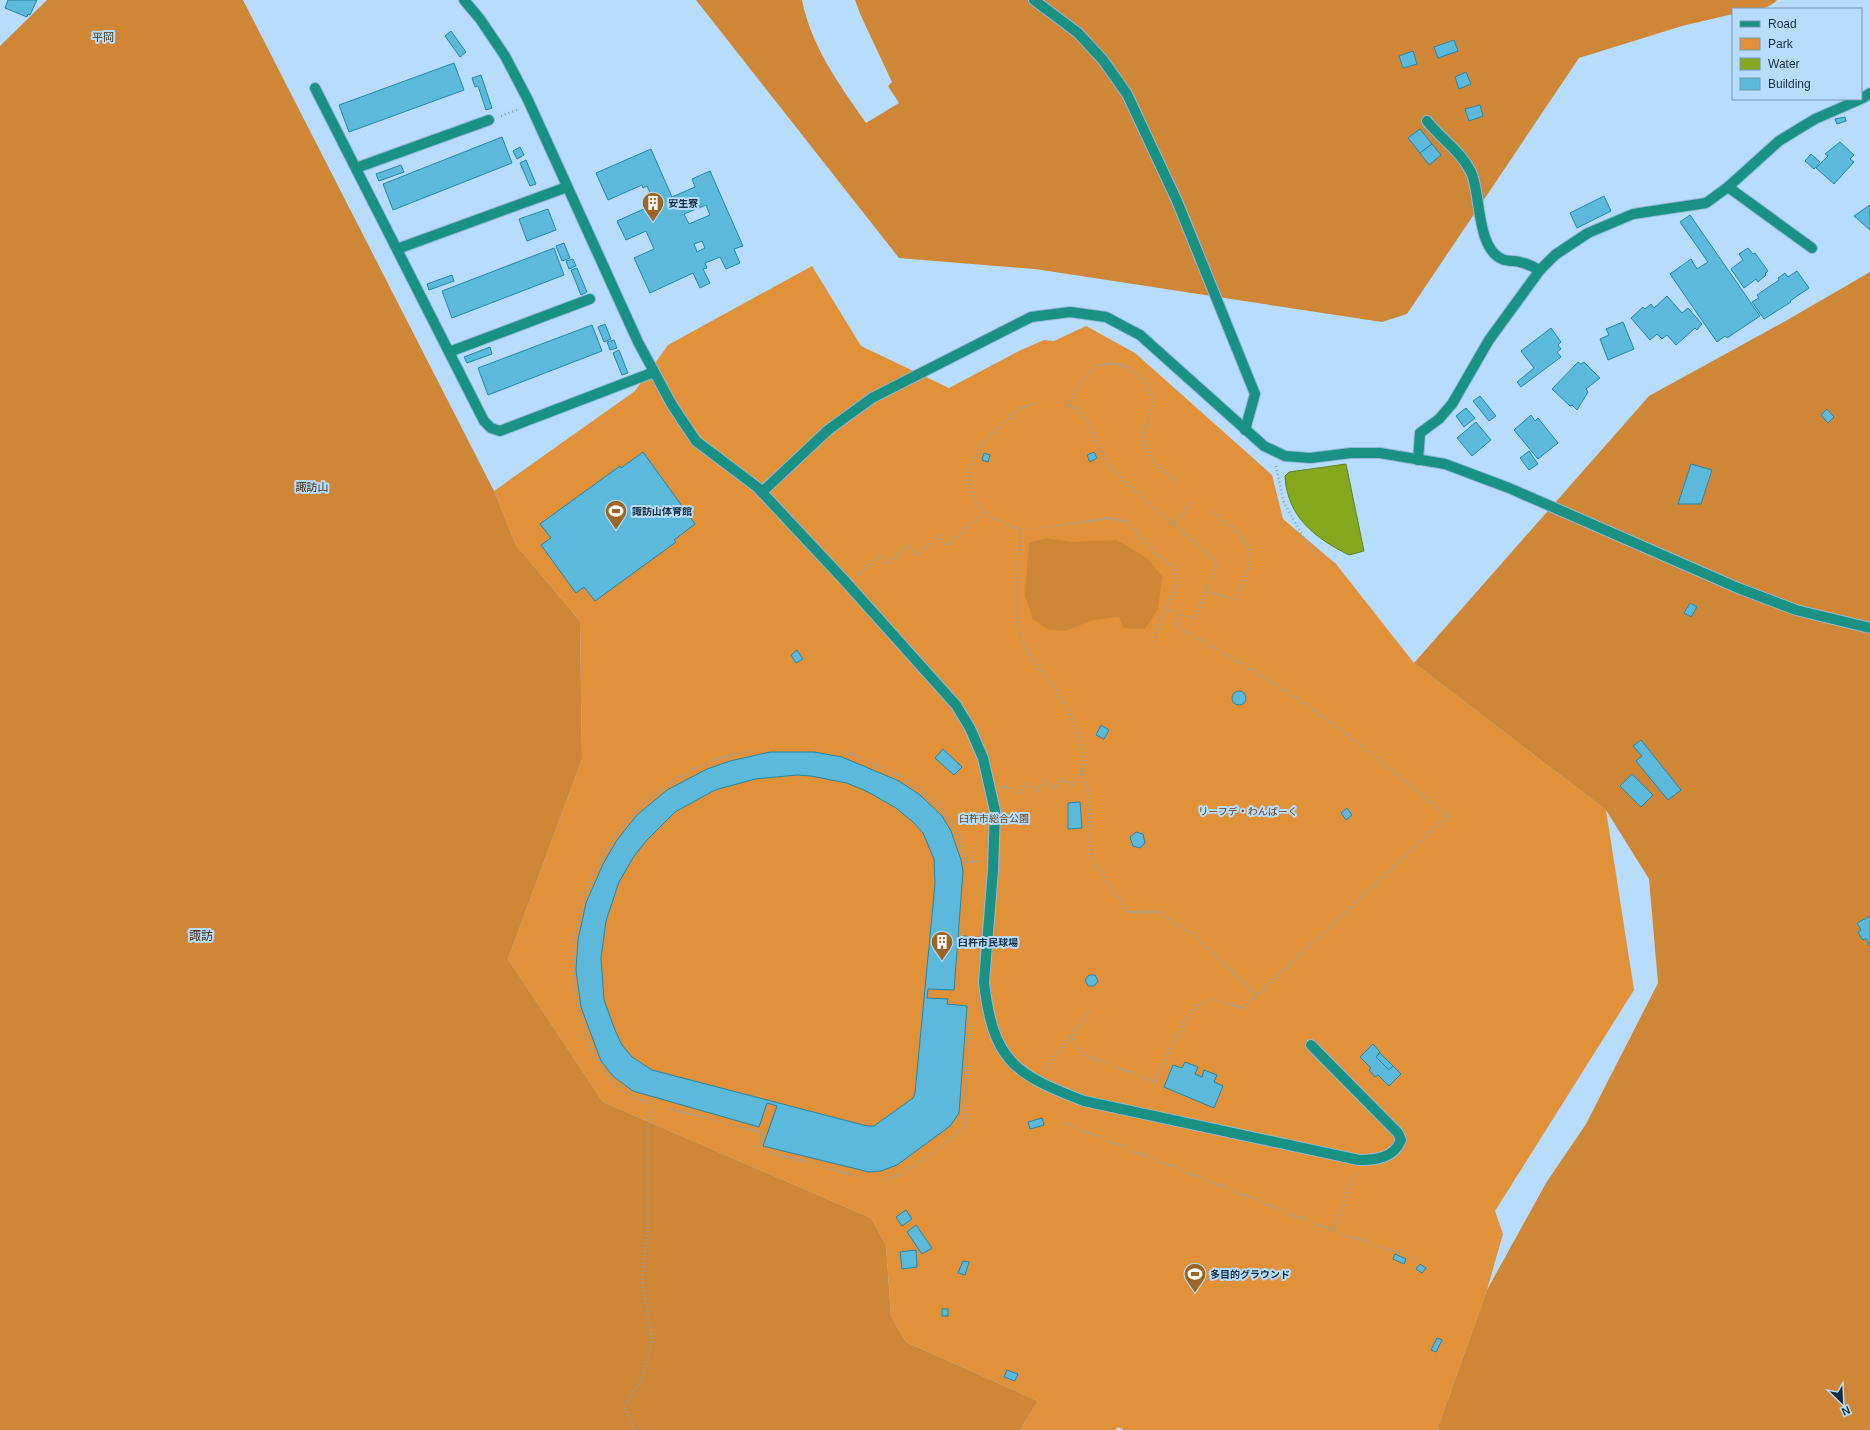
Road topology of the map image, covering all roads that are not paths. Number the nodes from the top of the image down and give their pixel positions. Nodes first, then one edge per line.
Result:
1 (464, 0) edge
2 (1034, 0) edge
3 (315, 88) dead end
4 (1858, 100) edge
5 (489, 120) road end
6 (1427, 121) dead end
7 (356, 168) junction
8 (567, 187) junction
9 (1728, 187) junction
10 (1812, 248) dead end
11 (397, 249) junction
12 (1540, 270) junction
13 (590, 299) dead end
14 (449, 352) junction
15 (654, 372) junction
16 (1245, 430) junction
17 (1418, 460) junction
18 (762, 492) junction
19 (1870, 628) edge
20 (1312, 1045) dead end

1 - 8 street
2 - 16 street
3 - 7 street
4 - 9 street
5 - 7 street
6 - 12 street
7 - 11 street
8 - 11 street
8 - 15 street
9 - 10 street
9 - 12 street
11 - 14 street
12 - 17 street
13 - 14 street
14 - 15 street
15 - 18 street
16 - 17 street
16 - 18 street
17 - 19 street
18 - 20 street

